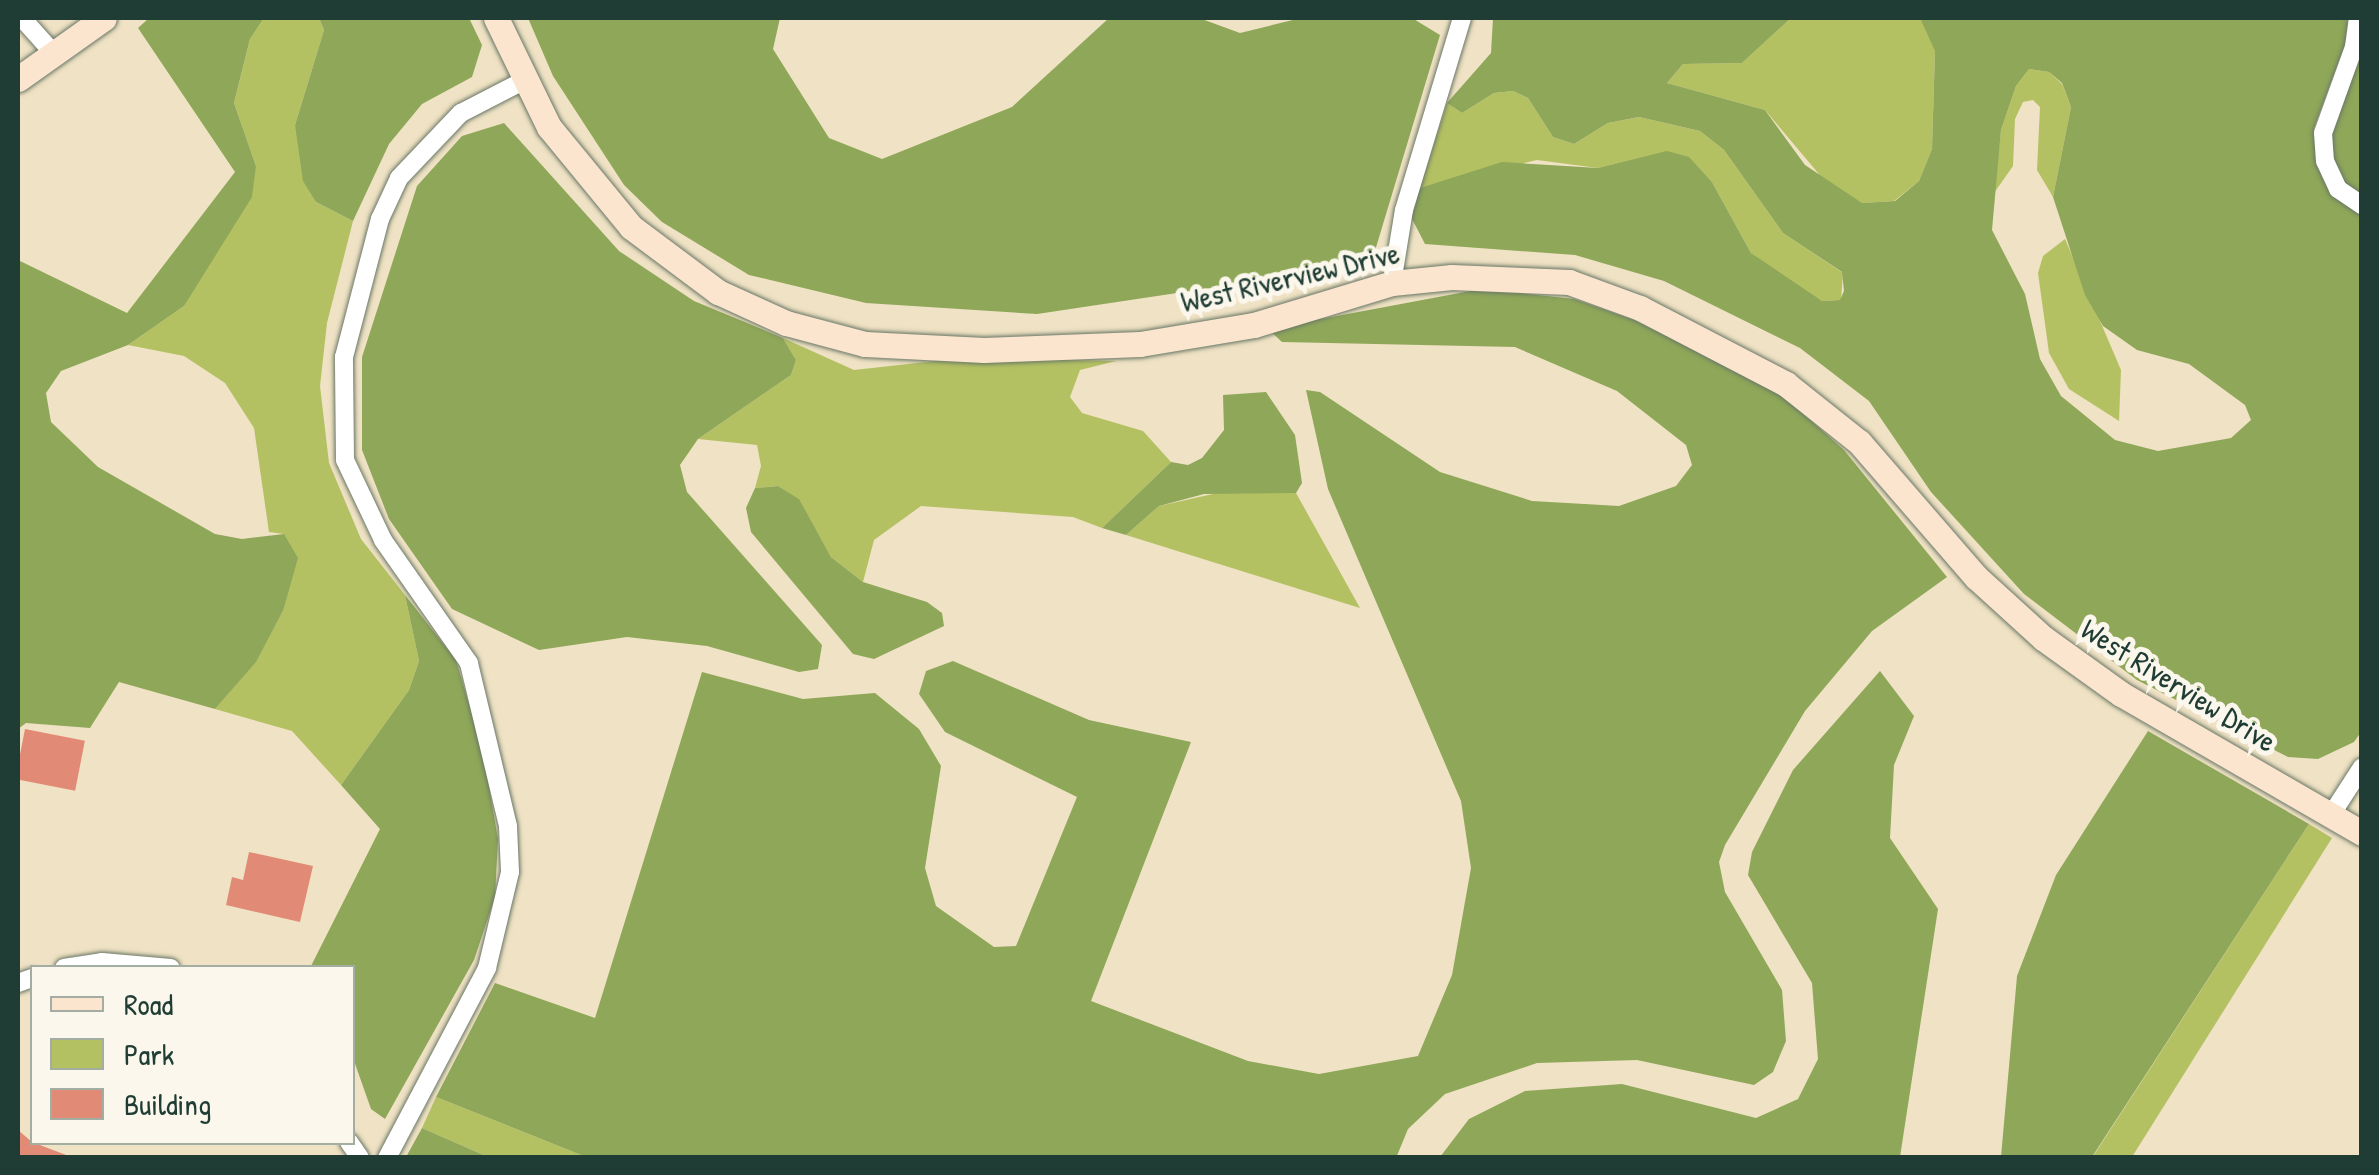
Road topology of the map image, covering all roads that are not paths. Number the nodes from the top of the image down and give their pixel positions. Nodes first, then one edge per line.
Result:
1 (22, 18) edge
2 (104, 18) edge
3 (496, 18) edge
4 (1462, 18) edge
5 (2358, 18) edge
6 (55, 56) junction
7 (18, 79) edge
8 (525, 80) junction
9 (2362, 205) edge
10 (1392, 283) junction
11 (2362, 767) edge
12 (2331, 815) junction
13 (2362, 833) edge
14 (83, 965) edge
15 (136, 965) edge
16 (387, 1158) edge

1 - 6 street
2 - 6 street
3 - 8 street, West Riverview Drive
4 - 10 street
5 - 9 street
6 - 7 street
8 - 10 street, West Riverview Drive
8 - 16 street
10 - 12 street, West Riverview Drive
11 - 12 street
12 - 13 street, West Riverview Drive
14 - 15 street

